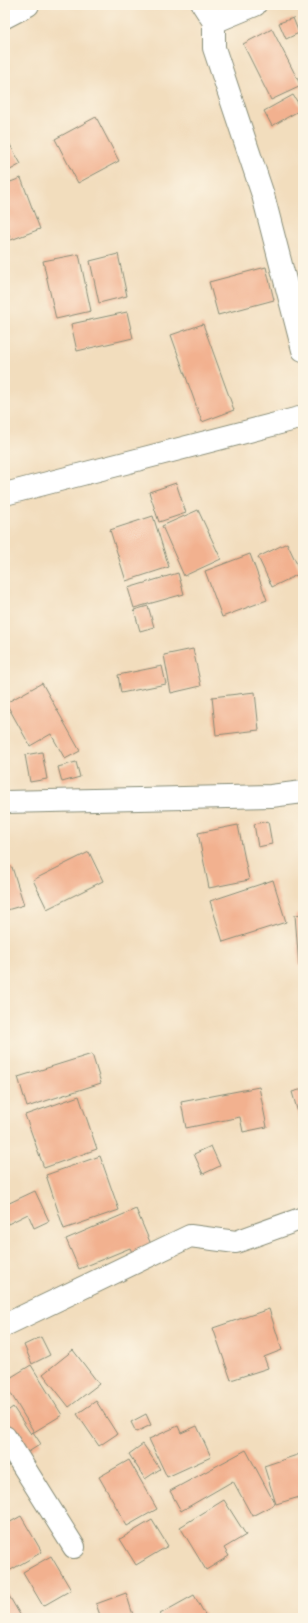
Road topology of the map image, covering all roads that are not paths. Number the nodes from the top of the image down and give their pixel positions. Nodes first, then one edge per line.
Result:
1 (28, 5) edge
2 (255, 5) edge
3 (208, 14) edge
4 (5, 17) edge
5 (303, 350) edge
6 (303, 417) edge
7 (5, 494) edge
8 (303, 792) edge
9 (5, 802) edge
10 (303, 1218) edge
11 (5, 1325) edge
12 (5, 1437) edge
13 (74, 1547) dead end

1 - 4 street
2 - 3 street
3 - 5 street
6 - 7 street
8 - 9 street
10 - 11 street
12 - 13 street

